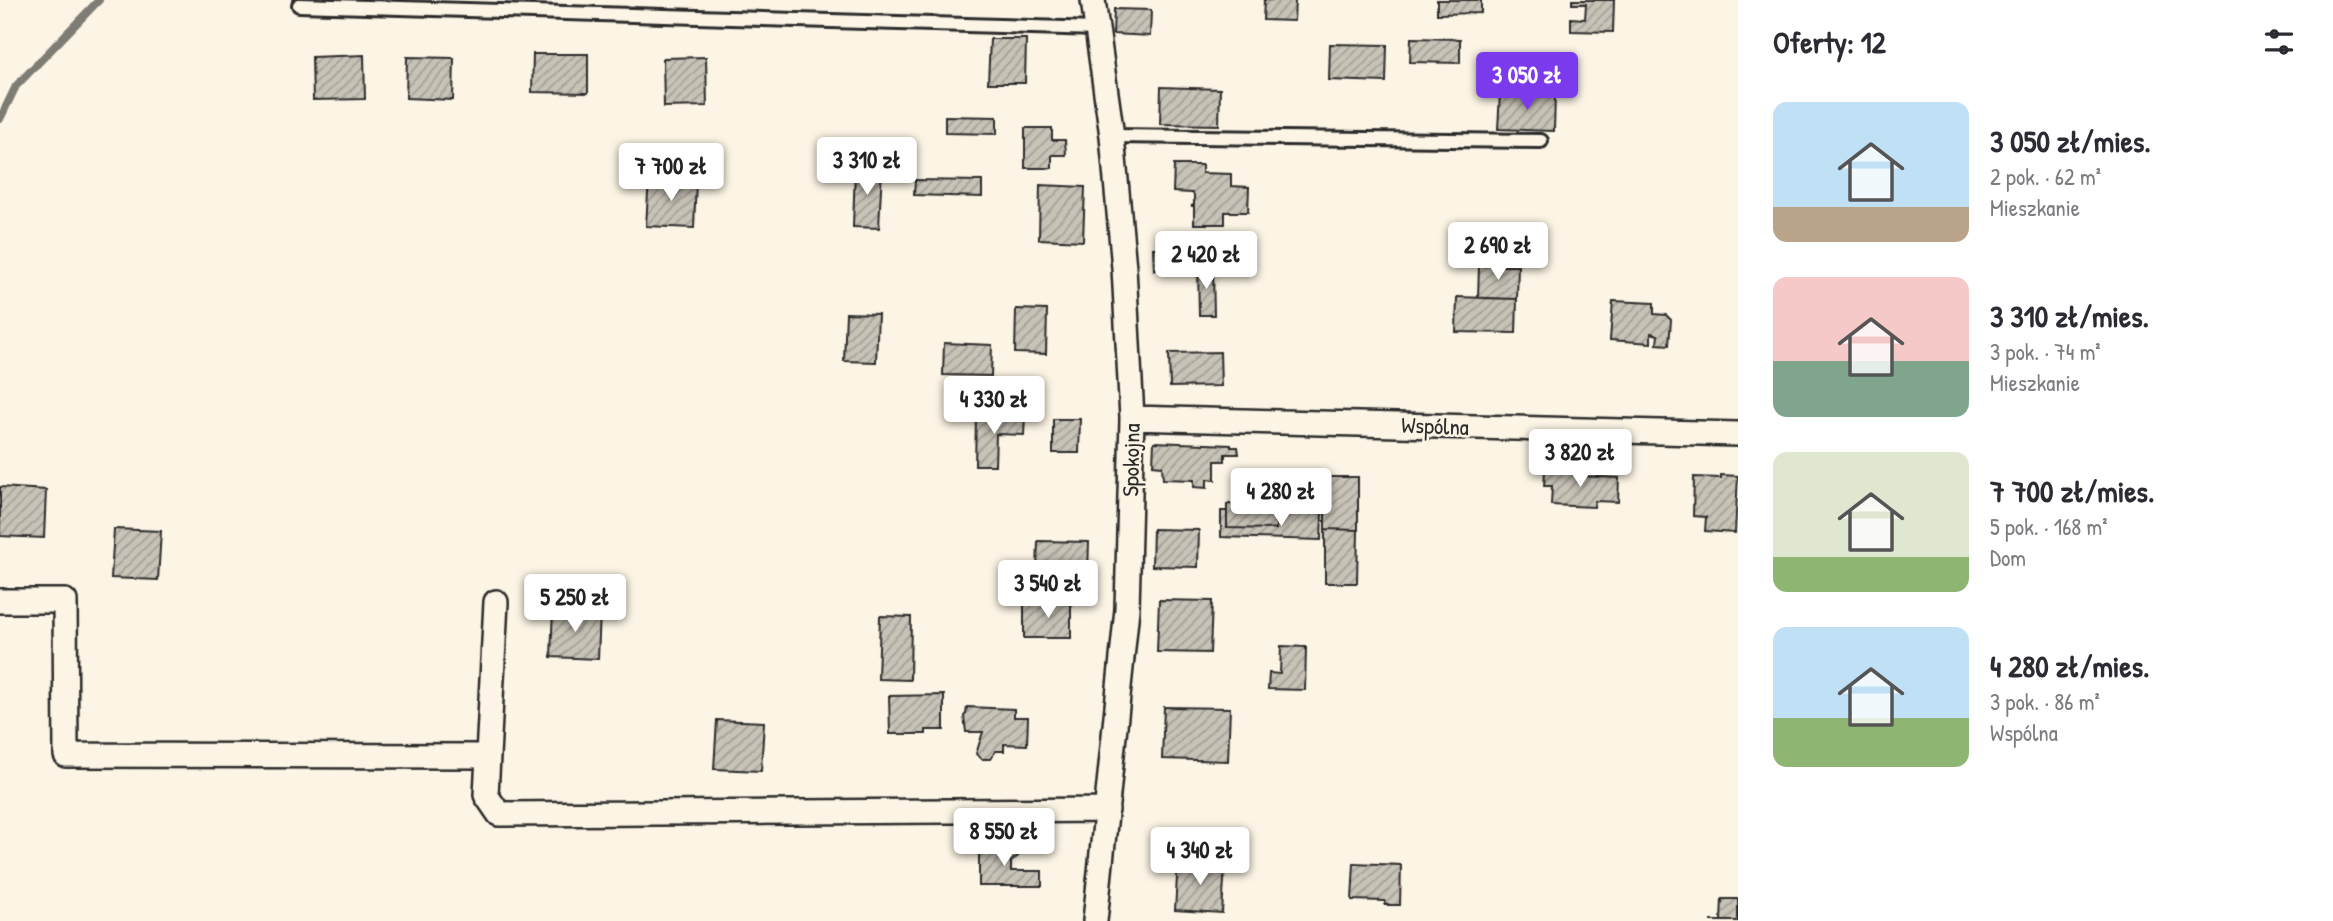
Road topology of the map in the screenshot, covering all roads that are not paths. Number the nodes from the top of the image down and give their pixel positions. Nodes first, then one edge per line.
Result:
1 (1093, 0) edge
2 (299, 5) dead end
3 (1097, 29) junction
4 (1112, 136) junction
5 (1541, 141) dead end
6 (1132, 418) junction
7 (1738, 434) edge
8 (0, 601) edge
9 (496, 602) dead end
10 (487, 756) junction
11 (1107, 810) junction
12 (1095, 921) edge

1 - 3 street, Spokojna
2 - 3 lane
3 - 4 street, Spokojna
4 - 5 lane
4 - 6 street, Spokojna
6 - 7 street, Wspólna
6 - 11 street, Spokojna
8 - 10 street
9 - 10 street
10 - 11 street
11 - 12 street, Spokojna

